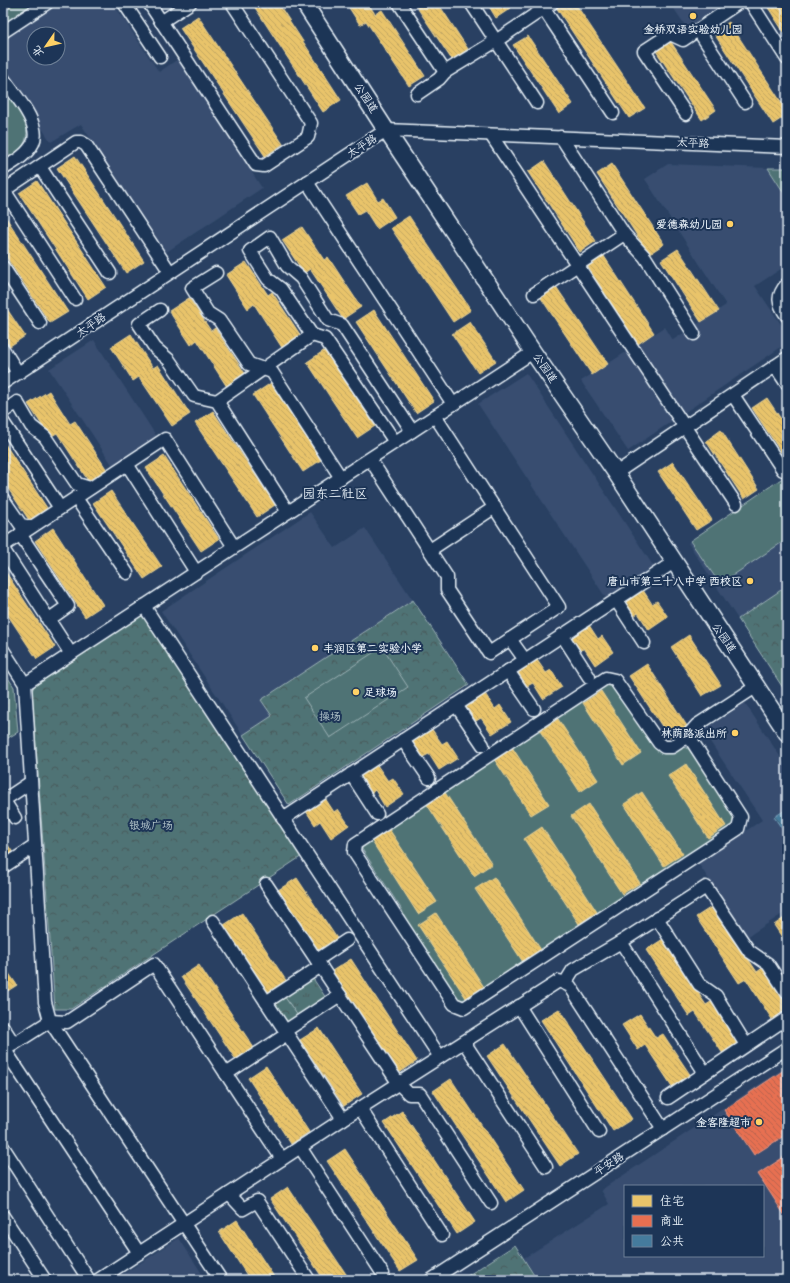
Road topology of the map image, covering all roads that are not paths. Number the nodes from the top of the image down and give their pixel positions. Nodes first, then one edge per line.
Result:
1 (47, 3) edge
2 (124, 3) edge
3 (149, 3) edge
4 (190, 3) edge
5 (232, 3) edge
6 (304, 3) edge
7 (400, 3) edge
8 (471, 3) edge
9 (738, 3) edge
10 (751, 3) edge
11 (546, 5) edge
12 (161, 22) junction
13 (698, 30) junction
14 (3, 32) edge
15 (496, 40) junction
16 (160, 57) dead end
17 (787, 59) edge
18 (444, 72) junction
19 (3, 78) edge
20 (417, 94) dead end
21 (537, 102) dead end
22 (745, 102) dead end
23 (613, 113) dead end
24 (686, 114) dead end
25 (386, 130) junction
26 (491, 135) junction
27 (561, 138) junction
28 (787, 147) edge
29 (40, 167) junction
30 (3, 169) edge
31 (307, 182) junction
32 (4, 191) edge
33 (624, 234) junction
34 (578, 265) junction
35 (3, 267) edge
36 (170, 272) junction
37 (110, 273) dead end
38 (216, 273) dead end
39 (787, 284) edge
40 (534, 294) dead end
41 (75, 299) dead end
42 (160, 310) dead end
43 (787, 316) edge
44 (328, 320) junction
45 (40, 323) dead end
46 (694, 334) dead end
47 (312, 335) junction
48 (325, 338) junction
49 (3, 349) edge
50 (533, 352) junction
51 (787, 358) edge
52 (775, 366) junction
53 (263, 369) junction
54 (18, 373) junction
55 (3, 383) edge
56 (787, 384) edge
57 (733, 395) junction
58 (217, 400) junction
59 (454, 404) junction
60 (3, 412) edge
61 (435, 416) junction
62 (3, 422) edge
63 (686, 426) junction
64 (412, 431) junction
65 (395, 442) junction
66 (370, 458) junction
67 (127, 464) junction
68 (783, 470) dead end
69 (616, 473) junction
70 (341, 478) junction
71 (90, 488) junction
72 (76, 498) junction
73 (3, 499) edge
74 (736, 504) dead end
75 (495, 507) junction
76 (60, 508) junction
77 (288, 512) junction
78 (31, 527) junction
79 (20, 534) junction
80 (3, 546) edge
81 (234, 547) junction
82 (3, 550) edge
83 (430, 550) junction
84 (674, 562) junction
85 (196, 572) junction
86 (126, 574) dead end
87 (616, 600) junction
88 (144, 606) junction
89 (48, 620) junction
90 (562, 635) junction
91 (510, 639) junction
92 (644, 642) dead end
93 (3, 650) edge
94 (71, 654) junction
95 (525, 660) junction
96 (508, 671) junction
97 (589, 677) dead end
98 (25, 684) junction
99 (757, 686) junction
100 (456, 705) junction
101 (534, 709) dead end
102 (787, 733) edge
103 (688, 736) junction
104 (403, 740) junction
105 (483, 744) dead end
106 (350, 774) junction
107 (428, 778) dead end
108 (31, 782) junction
109 (3, 800) edge
110 (377, 814) dead end
111 (15, 818) dead end
112 (283, 819) junction
113 (35, 846) junction
114 (3, 867) edge
115 (266, 884) dead end
116 (657, 918) junction
117 (213, 921) dead end
118 (347, 940) dead end
119 (621, 942) junction
120 (319, 963) junction
121 (565, 983) junction
122 (787, 993) edge
123 (340, 995) junction
124 (266, 1002) junction
125 (519, 1006) junction
126 (787, 1018) edge
127 (50, 1020) junction
128 (3, 1027) edge
129 (286, 1033) junction
130 (464, 1042) junction
131 (746, 1045) junction
132 (8, 1048) edge
133 (787, 1048) edge
134 (440, 1057) junction
135 (706, 1072) junction
136 (226, 1074) junction
137 (399, 1084) junction
138 (668, 1098) dead end
139 (360, 1108) junction
140 (343, 1119) junction
141 (663, 1129) junction
142 (599, 1132) dead end
143 (3, 1147) edge
144 (300, 1147) junction
145 (282, 1159) junction
146 (546, 1167) dead end
147 (229, 1194) junction
148 (491, 1203) dead end
149 (3, 1216) edge
150 (184, 1223) junction
151 (442, 1235) dead end
152 (139, 1253) junction
153 (383, 1274) dead end
154 (45, 1280) edge
155 (89, 1280) edge
156 (98, 1280) edge
157 (221, 1280) edge
158 (309, 1280) edge
159 (432, 1280) edge

1 - 14 street
2 - 16 street
3 - 12 street
4 - 12 street
5 - 12 street
6 - 25 main road, 公园道
7 - 18 street
8 - 15 street
9 - 13 street
10 - 17 street
11 - 15 street
11 - 23 street
13 - 22 street
13 - 24 street
15 - 18 street
15 - 21 street
18 - 20 street
19 - 30 street
25 - 26 street, 太平路
25 - 31 street, 太平路
25 - 50 main road, 公园道
26 - 27 street, 太平路
26 - 34 street
27 - 28 street, 太平路
27 - 33 street
29 - 32 street
29 - 36 street
29 - 37 street
31 - 36 street, 太平路
31 - 59 street
32 - 41 street
33 - 34 street
33 - 46 street
34 - 40 street
34 - 63 street
35 - 45 street
36 - 54 street, 太平路
38 - 53 street
39 - 43 street
42 - 58 street
44 - 47 street
44 - 48 street
44 - 64 street
47 - 48 street
47 - 53 street
48 - 65 street
49 - 54 street
50 - 59 street
50 - 69 main road, 公园道
51 - 52 street
52 - 56 street
52 - 57 street
53 - 58 street
53 - 70 street
54 - 55 street, 太平路
57 - 63 street
57 - 68 street
58 - 77 street
59 - 61 street
60 - 71 street
61 - 64 street
61 - 75 street
62 - 76 street
63 - 69 street
63 - 74 street
64 - 65 street
65 - 66 street
66 - 70 street
66 - 83 street
67 - 71 street
67 - 81 street
67 - 85 street
69 - 84 main road, 公园道
70 - 77 street
71 - 72 street
72 - 76 street
72 - 86 street
73 - 78 street
75 - 83 street
75 - 91 street
76 - 78 street
77 - 81 street
78 - 79 street
79 - 80 street
79 - 89 street
81 - 85 street
82 - 89 street
83 - 91 street
84 - 87 street
84 - 99 main road, 公园道
85 - 88 street
87 - 90 street
87 - 92 street
88 - 94 street
88 - 112 street
89 - 94 street
90 - 95 street
90 - 97 street
91 - 95 street
93 - 98 street
94 - 98 street
95 - 96 street
96 - 100 street
96 - 101 street
98 - 108 street
99 - 102 main road, 公园道
99 - 103 street
100 - 104 street
100 - 105 street
103 - 103 street
104 - 106 street
104 - 107 street
106 - 110 street
106 - 112 street
108 - 109 street
108 - 113 street
109 - 111 street
112 - 134 street
113 - 114 street
113 - 127 street
115 - 120 street
116 - 119 street
116 - 122 street
116 - 131 street
117 - 124 street
118 - 120 street
119 - 121 street
119 - 135 street
120 - 123 street
120 - 124 street
121 - 125 street
121 - 141 street
123 - 129 street
123 - 137 street
124 - 129 street
125 - 130 street
125 - 142 street
126 - 131 street
127 - 132 street
127 - 136 street
127 - 150 street
128 - 132 street
129 - 136 street
129 - 140 street
130 - 134 street
130 - 146 street
131 - 135 street
132 - 152 street
133 - 141 street, 平安路
134 - 137 street
135 - 138 street
136 - 145 street
137 - 139 street
137 - 148 street
139 - 140 street
139 - 151 street
140 - 144 street
141 - 159 street, 平安路
143 - 155 street
144 - 145 street
144 - 153 street
145 - 147 street
147 - 150 street
147 - 158 street
149 - 154 street
150 - 152 street
150 - 157 street
152 - 156 street

